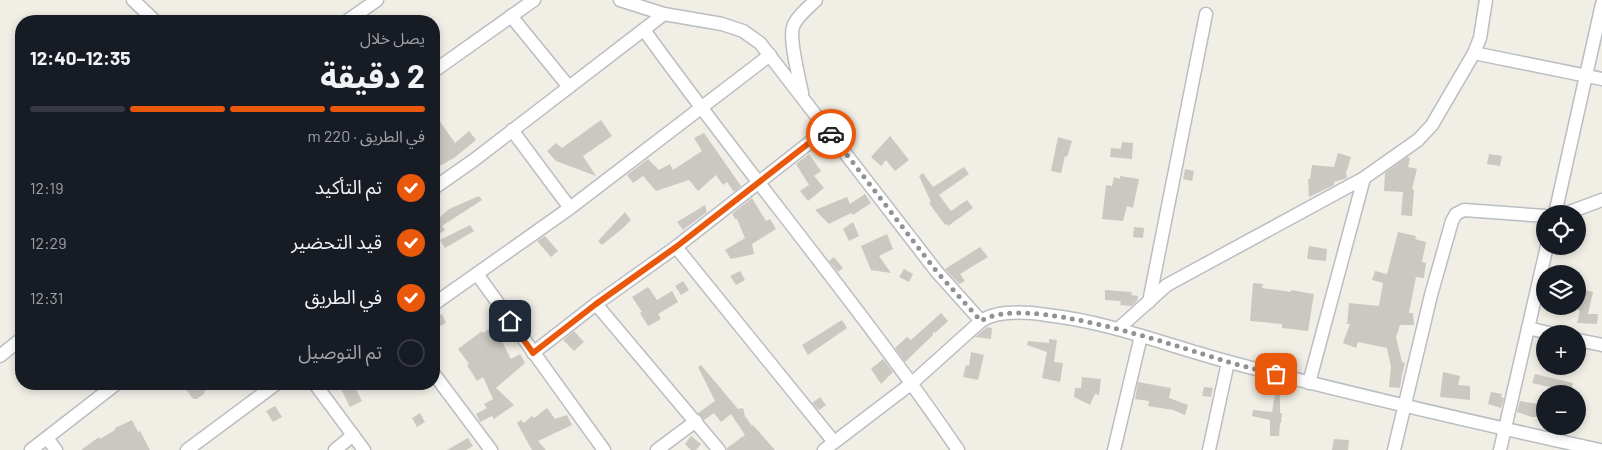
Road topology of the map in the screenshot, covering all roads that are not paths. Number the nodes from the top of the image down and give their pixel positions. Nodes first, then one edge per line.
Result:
1 (133, 0) edge
2 (377, 0) edge
3 (534, 0) edge
4 (620, 0) edge
5 (816, 0) edge
6 (1486, 0) edge
7 (1602, 4) edge
8 (664, 14) junction
9 (1206, 14) dead end
10 (149, 15) edge
11 (356, 15) edge
12 (510, 16) junction
13 (644, 30) junction
14 (1474, 53) junction
15 (770, 55) junction
16 (440, 67) edge
17 (1586, 76) junction
18 (1602, 79) edge
19 (569, 86) junction
20 (802, 95) junction
21 (701, 109) junction
22 (827, 129) junction
23 (512, 130) junction
24 (1364, 178) junction
25 (757, 183) junction
26 (440, 184) edge
27 (1602, 200) edge
28 (1557, 205) edge
29 (1586, 206) edge
30 (570, 208) junction
31 (1536, 215) edge
32 (676, 247) junction
33 (1545, 255) edge
34 (477, 274) junction
35 (440, 300) edge
36 (1148, 302) junction
37 (596, 304) junction
38 (981, 321) junction
39 (1528, 328) junction
40 (1118, 329) junction
41 (1536, 330) edge
42 (1141, 336) junction
43 (1586, 342) edge
44 (15, 345) edge
45 (1602, 345) edge
46 (533, 353) junction
47 (0, 356) edge
48 (1228, 362) junction
49 (440, 382) edge
50 (912, 383) junction
51 (1309, 383) junction
52 (103, 390) edge
53 (268, 390) edge
54 (321, 390) edge
55 (1403, 405) junction
56 (696, 421) junction
57 (1505, 429) junction
58 (354, 435) junction
59 (47, 438) junction
60 (829, 446) edge
61 (31, 450) edge
62 (56, 450) edge
63 (186, 450) edge
64 (335, 450) edge
65 (364, 450) edge
66 (491, 450) edge
67 (604, 450) edge
68 (657, 450) edge
69 (719, 450) edge
70 (958, 450) edge
71 (1114, 450) edge
72 (1209, 450) edge
73 (1394, 450) edge
74 (1500, 450) edge
75 (1600, 450) edge

1 - 10 street
2 - 11 street
3 - 12 street
4 - 8 street
5 - 20 street
6 - 14 street
7 - 17 street
8 - 13 street
8 - 15 street
9 - 36 street
12 - 16 street
12 - 19 street
13 - 19 street
13 - 21 street
14 - 17 street
14 - 24 street
15 - 20 street
15 - 21 street
17 - 18 street
17 - 28 street
19 - 23 street
20 - 22 street
21 - 25 street
21 - 30 street
22 - 25 street
22 - 38 street
23 - 26 street
23 - 30 street
24 - 36 street
24 - 51 street
25 - 32 street
25 - 50 street
27 - 29 street
30 - 34 street
31 - 55 street
32 - 37 street
32 - 60 street
33 - 39 street
34 - 35 street
34 - 46 street
36 - 40 street
37 - 46 street
37 - 56 street
38 - 40 street
38 - 50 street
39 - 41 street
39 - 57 street
40 - 42 street
42 - 48 street
42 - 71 street
43 - 45 street
44 - 47 street
46 - 67 street
48 - 51 street
48 - 72 street
49 - 66 street
50 - 60 street
50 - 70 street
51 - 55 street
52 - 59 street
53 - 63 street
54 - 58 street
55 - 57 street
55 - 73 street
56 - 68 street
56 - 69 street
57 - 74 street
57 - 75 street
58 - 64 street
58 - 65 street
59 - 61 street
59 - 62 street

